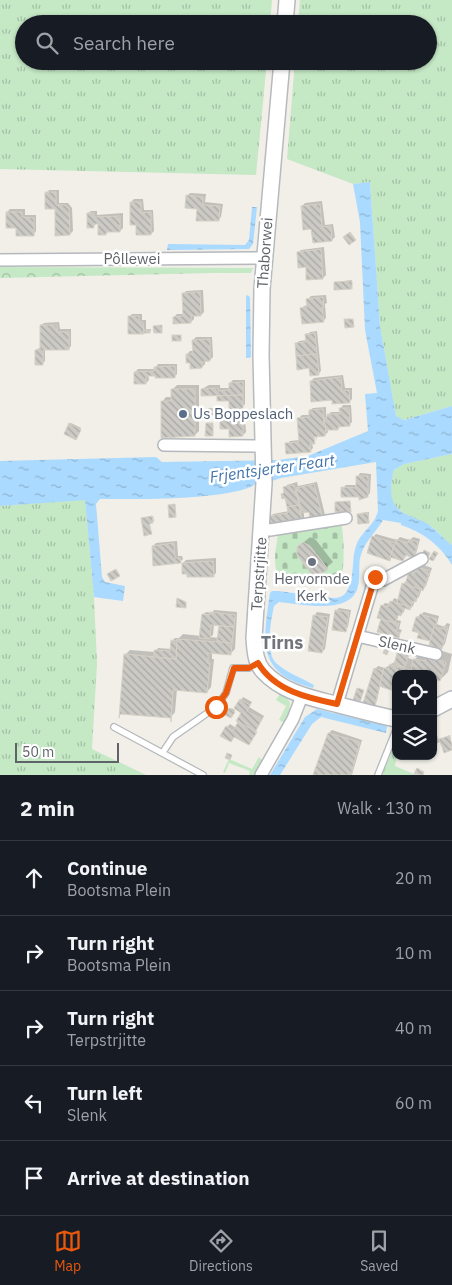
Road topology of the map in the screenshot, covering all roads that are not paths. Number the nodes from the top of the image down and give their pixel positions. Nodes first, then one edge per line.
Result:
1 (287, 0) edge
2 (286, 15) edge
3 (281, 70) edge
4 (264, 258) junction
5 (0, 260) edge
6 (164, 445) dead end
7 (263, 452) junction
8 (264, 483) joint
9 (346, 518) dead end
10 (262, 529) junction
11 (422, 558) dead end
12 (357, 636) junction
13 (436, 654) dead end
14 (258, 663) junction
15 (302, 696) junction
16 (452, 699) edge
17 (337, 704) junction
18 (437, 707) edge
19 (392, 718) edge
20 (114, 727) dead end
21 (392, 740) edge
22 (164, 752) junction
23 (203, 775) edge
24 (261, 775) edge
25 (378, 775) edge

1 - 2 street
3 - 4 street, Thaborwei
4 - 5 street, Pôllewei
4 - 7 street, Thaborwei
6 - 7 street
7 - 8 street, Thaborwei
8 - 10 street, Terpstrjitte
9 - 10 street
10 - 14 street, Terpstrjitte
11 - 12 street, Slenk
12 - 13 street, Slenk
12 - 17 street, Slenk
14 - 15 street
14 - 22 lane
15 - 17 street
15 - 24 street
16 - 18 street
17 - 19 street
20 - 22 lane
21 - 25 lane
22 - 23 lane

